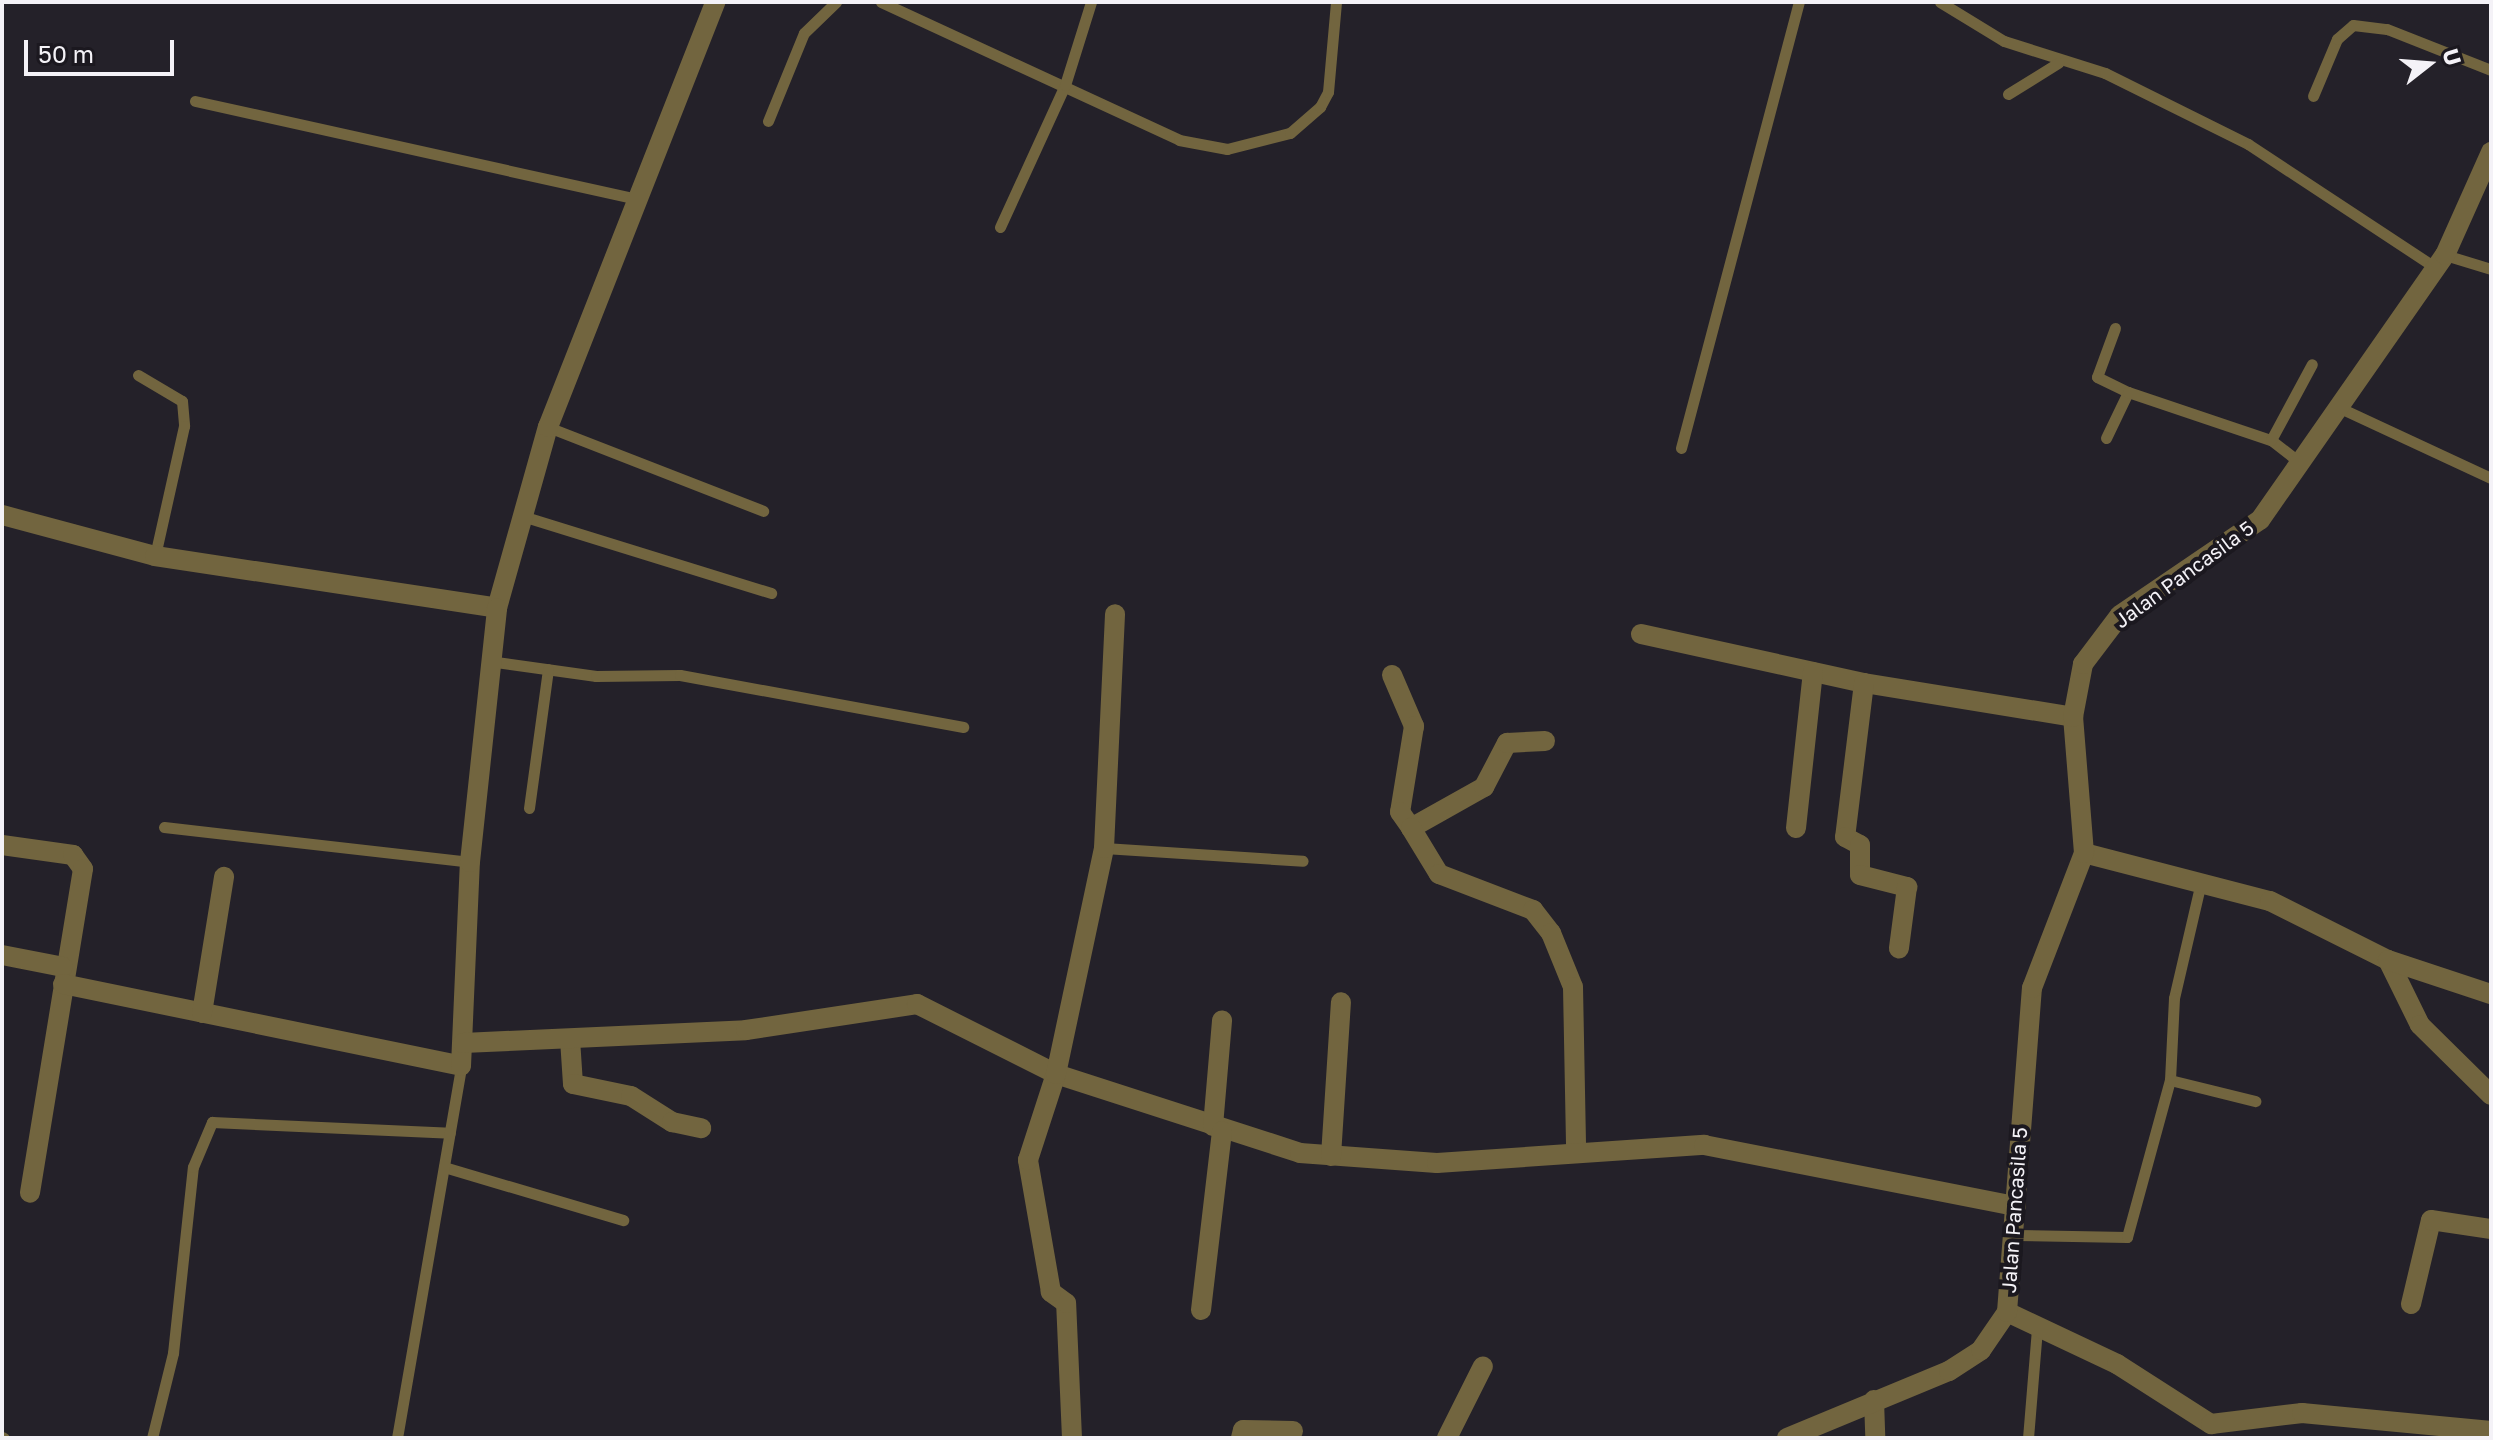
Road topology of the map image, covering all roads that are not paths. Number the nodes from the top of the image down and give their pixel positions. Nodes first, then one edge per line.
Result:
1 (715, 2) edge
2 (836, 2) edge
3 (881, 2) edge
4 (1091, 2) edge
5 (1336, 2) edge
6 (1799, 2) edge
7 (1940, 2) edge
8 (2058, 63) junction
9 (2491, 70) edge
10 (1065, 85) junction
11 (2008, 94) dead end
12 (2313, 96) dead end
13 (195, 101) dead end
14 (768, 121) dead end
15 (2491, 152) edge
16 (2485, 181) edge
17 (634, 198) junction
18 (1000, 227) dead end
19 (2441, 262) junction
20 (2491, 269) edge
21 (2115, 328) dead end
22 (2312, 364) dead end
23 (138, 375) dead end
24 (2128, 392) junction
25 (2338, 407) junction
26 (548, 427) junction
27 (2106, 438) dead end
28 (2271, 440) junction
29 (1681, 448) dead end
30 (2297, 460) junction
31 (2491, 478) edge
32 (763, 511) dead end
33 (2, 515) edge
34 (518, 515) junction
35 (155, 556) junction
36 (771, 593) dead end
37 (497, 608) junction
38 (1115, 614) dead end
39 (1641, 634) dead end
40 (496, 662) junction
41 (548, 669) junction
42 (1813, 672) junction
43 (1392, 675) dead end
44 (1864, 683) junction
45 (2073, 717) junction
46 (963, 727) dead end
47 (1545, 741) dead end
48 (529, 808) dead end
49 (164, 827) dead end
50 (1411, 828) junction
51 (1796, 828) dead end
52 (2, 845) edge
53 (1104, 848) junction
54 (2084, 853) junction
55 (1303, 861) dead end
56 (470, 862) junction
57 (224, 877) dead end
58 (2201, 882) junction
59 (1899, 948) dead end
60 (2, 955) edge
61 (2388, 960) junction
62 (63, 976) junction
63 (2491, 994) edge
64 (1341, 1002) dead end
65 (202, 1013) junction
66 (1222, 1020) dead end
67 (570, 1039) junction
68 (463, 1043) junction
69 (461, 1066) junction
70 (1056, 1074) junction
71 (2170, 1080) junction
72 (2491, 1095) edge
73 (2255, 1101) dead end
74 (701, 1128) dead end
75 (1218, 1129) junction
76 (450, 1133) junction
77 (1576, 1150) junction
78 (1331, 1156) junction
79 (444, 1167) junction
80 (30, 1193) dead end
81 (2016, 1206) junction
82 (623, 1220) dead end
83 (2491, 1229) edge
84 (2015, 1235) junction
85 (2411, 1304) dead end
86 (1201, 1310) dead end
87 (2007, 1312) junction
88 (2037, 1328) junction
89 (1483, 1366) dead end
90 (1874, 1400) junction
91 (1293, 1431) dead end
92 (2491, 1431) edge
93 (152, 1438) edge
94 (397, 1438) edge
95 (1072, 1438) edge
96 (1241, 1438) edge
97 (1447, 1438) edge
98 (1787, 1438) edge
99 (1875, 1438) edge
100 (2028, 1438) edge

1 - 17 street
2 - 14 lane
3 - 10 lane
4 - 10 lane
5 - 10 lane
6 - 29 lane
7 - 8 lane
8 - 11 lane
8 - 19 lane
9 - 12 lane
10 - 18 lane
13 - 17 lane
15 - 16 street, Jalan Pancasila 5
16 - 19 street, Jalan Pancasila 5
17 - 26 street
19 - 20 lane
19 - 25 street, Jalan Pancasila 5
21 - 24 lane
22 - 28 lane
23 - 35 lane
24 - 27 lane
24 - 28 lane
25 - 30 street, Jalan Pancasila 5
25 - 31 lane
26 - 32 lane
26 - 34 street
28 - 30 lane
30 - 45 street, Jalan Pancasila 5
33 - 35 street
34 - 36 lane
34 - 37 street
35 - 37 street
37 - 40 street
38 - 53 street
39 - 42 street
40 - 41 lane
40 - 56 street
41 - 46 lane
41 - 48 lane
42 - 44 street
42 - 51 street
43 - 50 street
44 - 45 street
44 - 59 street
45 - 54 street, Jalan Pancasila 5
47 - 50 street
49 - 56 lane
50 - 77 street
52 - 62 street
53 - 55 lane
53 - 70 street
54 - 58 street
54 - 81 street, Jalan Pancasila 5
56 - 68 street
57 - 65 street
58 - 61 street
58 - 71 lane
60 - 62 street
61 - 63 street
61 - 72 street
62 - 65 street
62 - 80 street
64 - 78 street
65 - 69 street
66 - 75 street
67 - 68 street
67 - 70 street
67 - 74 street
68 - 69 street
69 - 76 lane
70 - 75 street
70 - 95 street
71 - 73 lane
71 - 84 lane
75 - 78 street
75 - 86 street
76 - 79 lane
76 - 93 lane
77 - 78 street
77 - 81 street
79 - 82 lane
79 - 94 lane
81 - 84 street, Jalan Pancasila 5
83 - 85 street
84 - 87 street, Jalan Pancasila 5
87 - 88 street
87 - 90 street, Jalan Pancasila 5
88 - 92 street
88 - 100 lane
89 - 97 street
90 - 98 street, Jalan Pancasila 5
90 - 99 street
91 - 96 street

